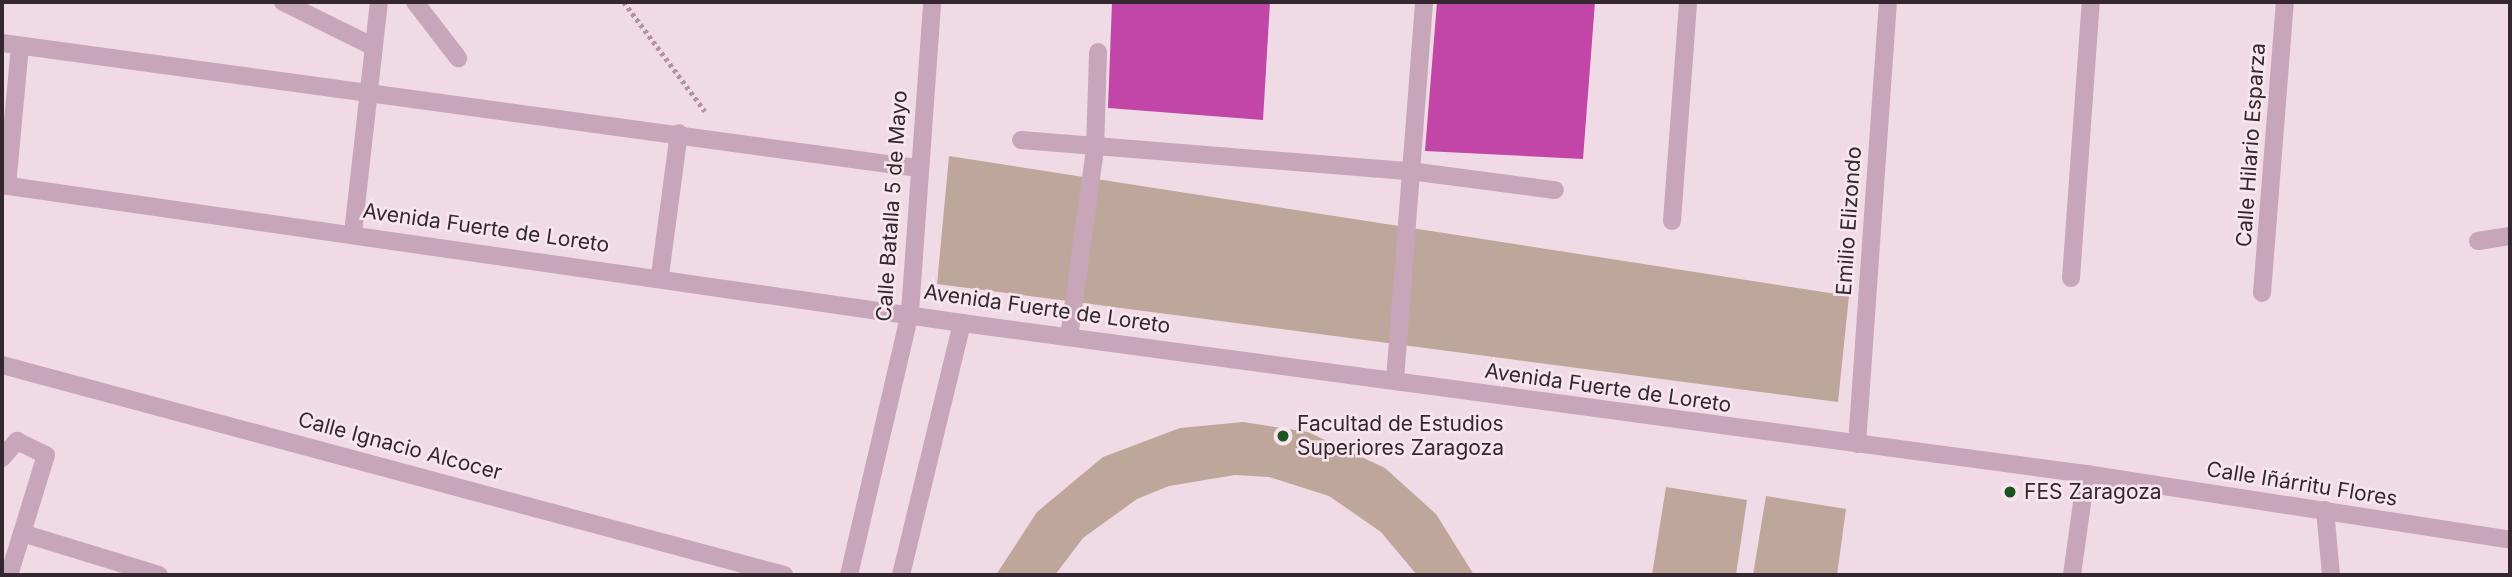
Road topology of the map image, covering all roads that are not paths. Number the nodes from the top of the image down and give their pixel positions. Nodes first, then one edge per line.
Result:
1 (283, 2) edge
2 (379, 2) edge
3 (415, 2) edge
4 (932, 2) edge
5 (1424, 2) edge
6 (1688, 2) edge
7 (1888, 2) edge
8 (2091, 2) edge
9 (2285, 2) edge
10 (11, 44) edge
11 (372, 46) junction
12 (1098, 52) dead end
13 (458, 58) dead end
14 (369, 97) junction
15 (679, 133) junction
16 (1021, 140) dead end
17 (1095, 149) junction
18 (917, 168) junction
19 (1410, 171) junction
20 (5, 185) edge
21 (1555, 190) dead end
22 (1672, 221) dead end
23 (353, 233) junction
24 (2510, 236) edge
25 (2478, 241) dead end
26 (660, 275) junction
27 (2071, 278) dead end
28 (2262, 293) dead end
29 (910, 312) junction
30 (962, 323) junction
31 (1069, 337) junction
32 (2, 365) edge
33 (1395, 380) junction
34 (1857, 444) junction
35 (2, 458) edge
36 (2086, 474) junction
37 (2325, 510) junction
38 (22, 533) junction
39 (2510, 540) edge
40 (9, 575) edge
41 (159, 575) edge
42 (784, 575) edge
43 (849, 575) edge
44 (901, 575) edge
45 (2072, 575) edge
46 (2331, 575) edge

1 - 11 street
2 - 11 street
3 - 13 street
4 - 18 street, Calle Batalla 5 de Mayo
5 - 19 street
6 - 22 street
7 - 34 street, Emilio Elizondo
8 - 27 street
9 - 28 street, Calle Hilario Esparza
10 - 14 street
10 - 20 street
11 - 14 street
12 - 17 street
14 - 15 street
14 - 23 street
15 - 18 street
15 - 26 street
16 - 17 street
17 - 19 street
17 - 31 street
18 - 29 street, Calle Batalla 5 de Mayo
19 - 21 street
19 - 33 street
20 - 23 street, Avenida Fuerte de Loreto
23 - 26 street, Avenida Fuerte de Loreto
24 - 25 street
26 - 29 street, Avenida Fuerte de Loreto
29 - 30 street, Avenida Fuerte de Loreto
29 - 43 street, Calle Batalla 5 de Mayo
30 - 31 street, Avenida Fuerte de Loreto
30 - 44 street
31 - 33 street, Avenida Fuerte de Loreto
32 - 42 street, Calle Ignacio Alcocer
33 - 34 street, Avenida Fuerte de Loreto
34 - 36 street, Avenida Fuerte de Loreto
35 - 38 street
36 - 37 street, Calle Iñárritu Flores
36 - 45 street
37 - 39 street, Calle Iñárritu Flores
37 - 46 street
38 - 40 street
38 - 41 street

